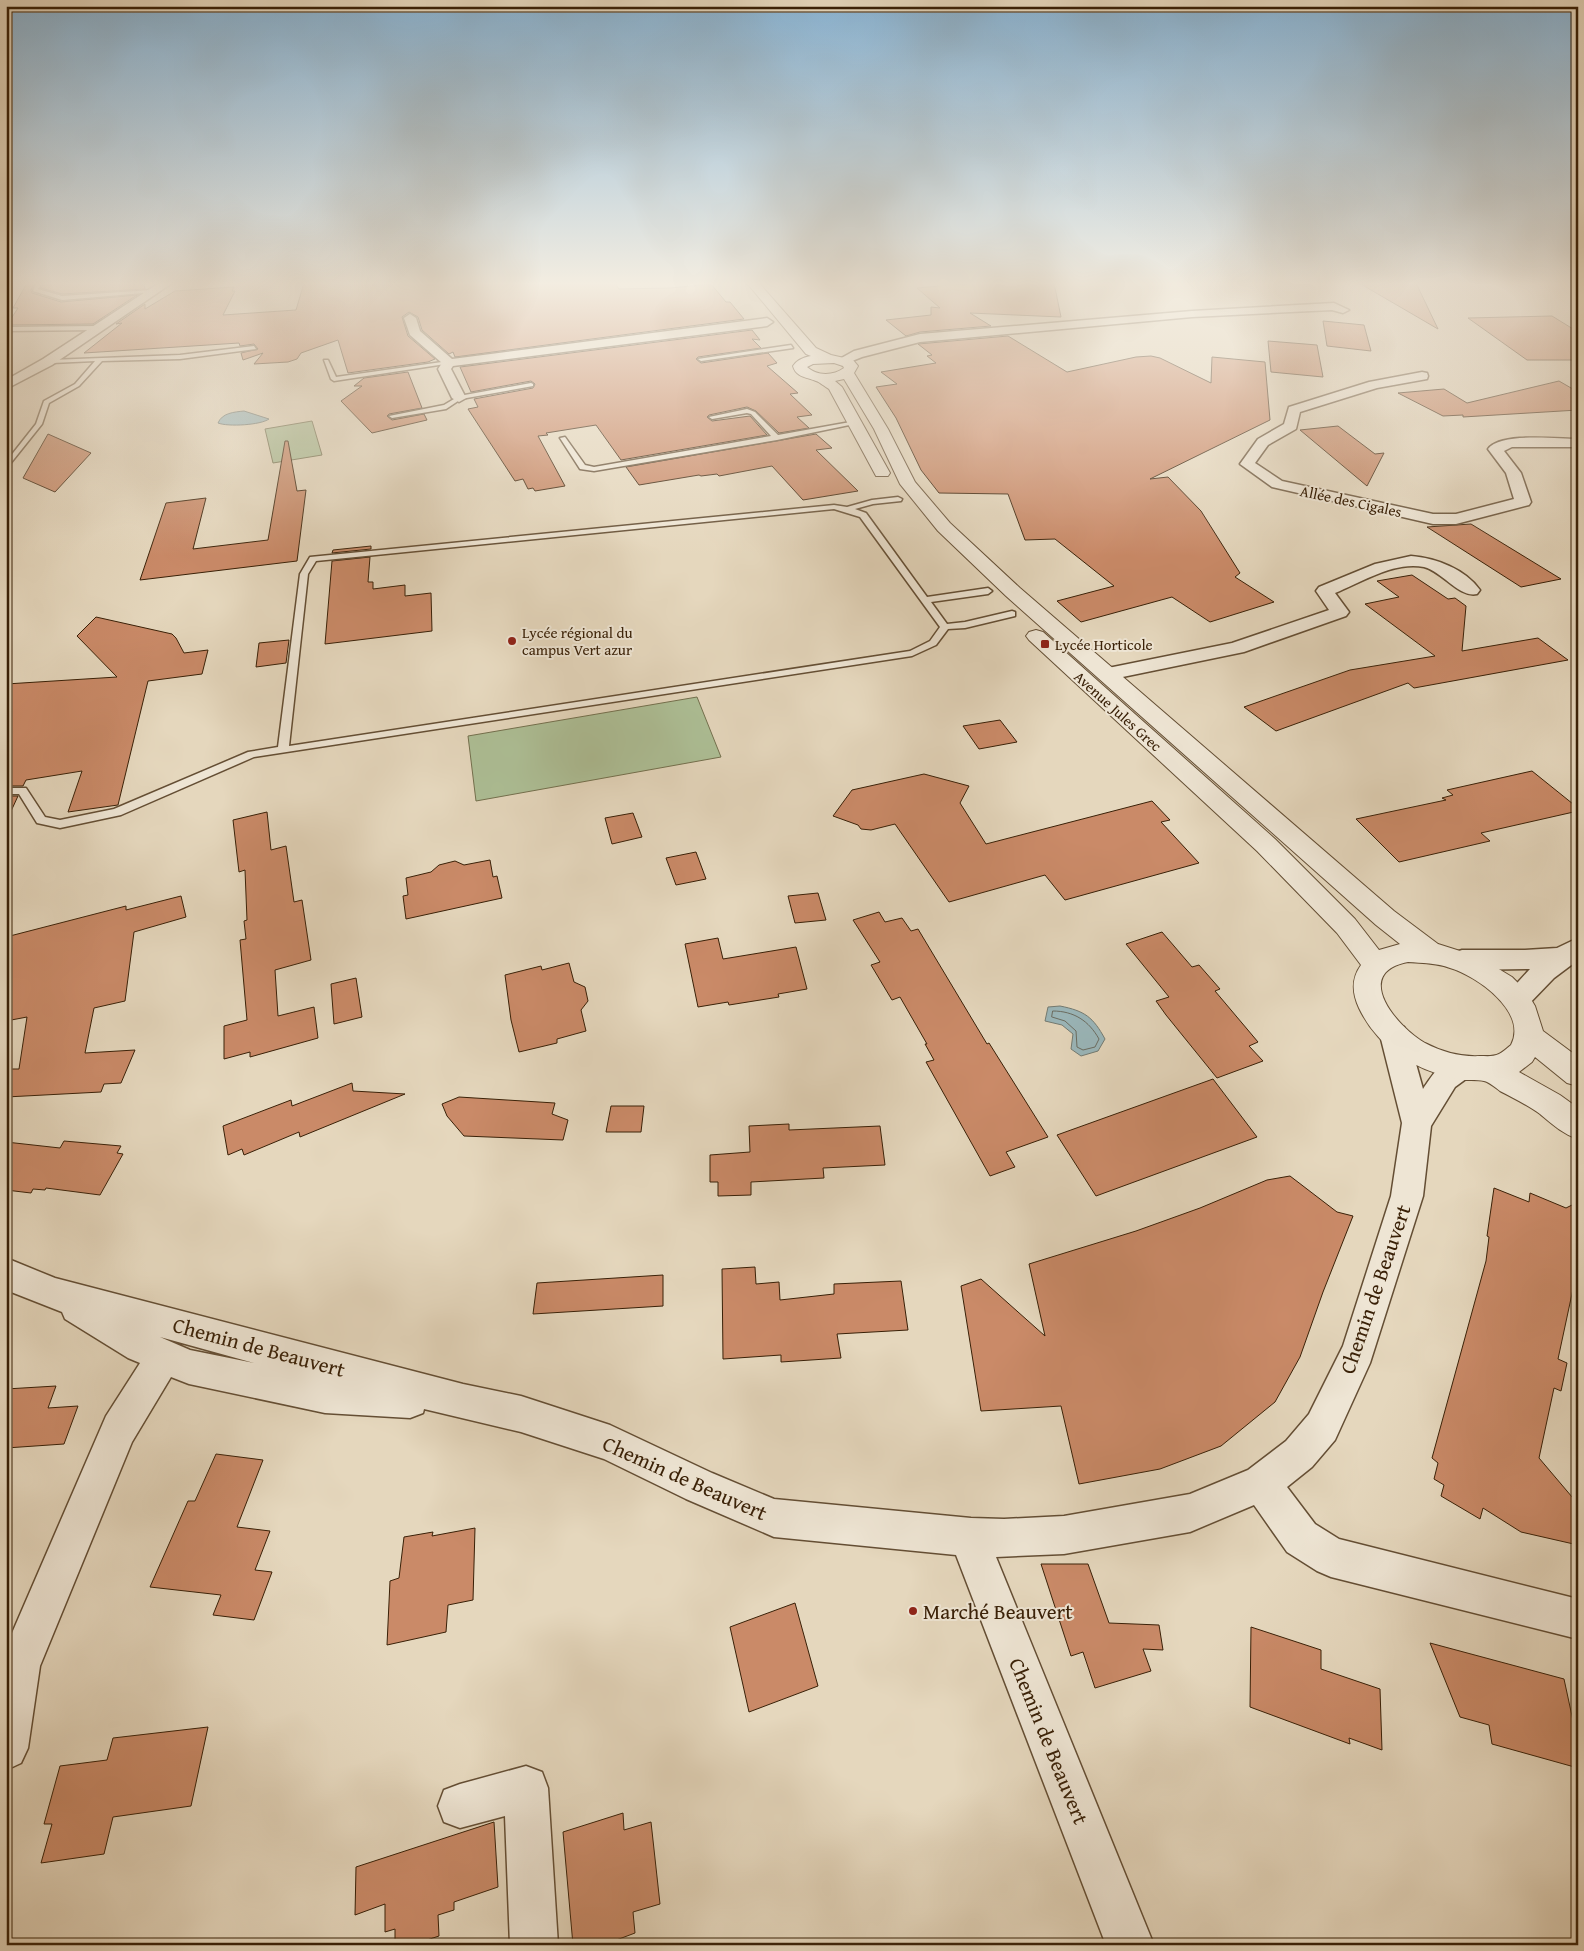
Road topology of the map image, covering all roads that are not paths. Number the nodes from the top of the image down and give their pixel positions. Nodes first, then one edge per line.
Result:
1 (27, 374) edge
2 (87, 374) edge
3 (332, 374) edge
4 (364, 374) edge
5 (447, 374) edge
6 (807, 374) edge
7 (835, 374) edge
8 (849, 374) edge
9 (1422, 376) dead end
10 (820, 377) junction
11 (6, 385) edge
12 (530, 385) dead end
13 (459, 398) junction
14 (392, 416) dead end
15 (712, 417) dead end
16 (856, 423) junction
17 (563, 438) dead end
18 (777, 438) junction
19 (1578, 443) edge
20 (6, 467) edge
21 (901, 504) joint
22 (847, 509) junction
23 (932, 538) dead end
24 (1471, 590) dead end
25 (988, 591) junction
26 (925, 600) junction
27 (1012, 614) junction
28 (945, 627) junction
29 (1108, 674) junction
30 (283, 750) junction
31 (6, 792) edge
32 (1429, 952) junction
33 (1569, 952) edge
34 (1462, 960) junction
35 (1376, 965) junction
36 (1518, 1000) junction
37 (1394, 1035) junction
38 (1530, 1037) junction
39 (1460, 1068) junction
40 (1489, 1069) junction
41 (1578, 1074) edge
42 (1418, 1123) junction
43 (1578, 1126) edge
44 (6, 1274) edge
45 (55, 1294) junction
46 (164, 1357) junction
47 (463, 1402) junction
48 (1261, 1482) junction
49 (971, 1537) junction
50 (1578, 1619) edge
51 (6, 1748) edge
52 (460, 1806) dead end
53 (534, 1945) edge
54 (1130, 1945) edge

1 - 11 street
2 - 20 lane
3 - 4 lane
5 - 13 street
6 - 10 street
7 - 10 street
8 - 29 street, Avenue Jules Grec
9 - 19 street, Allée des Cigales
10 - 16 street
12 - 13 lane
13 - 14 lane
15 - 18 lane
16 - 18 lane
16 - 21 street
17 - 18 lane
21 - 22 lane
22 - 26 lane
22 - 30 lane
23 - 25 street, Avenue Jules Grec
24 - 29 street, Avenue Jules Grec
25 - 26 lane
25 - 27 street, Avenue Jules Grec
26 - 28 lane
27 - 28 lane
27 - 35 street, Avenue Jules Grec
28 - 30 lane
29 - 32 street, Avenue Jules Grec
30 - 31 lane
32 - 34 street
32 - 35 street
33 - 34 street
33 - 36 street
34 - 36 street
35 - 37 street
36 - 38 street
37 - 39 street
37 - 42 street, Chemin de Beauvert
38 - 40 street
38 - 41 street
39 - 40 street
39 - 42 street, Chemin de Beauvert
40 - 43 street
42 - 48 street, Chemin de Beauvert
44 - 45 street, Chemin de Beauvert
45 - 46 street, Chemin de Beauvert
45 - 47 street, Chemin de Beauvert
46 - 47 street, Chemin de Beauvert
46 - 51 street
47 - 49 street, Chemin de Beauvert
48 - 49 street, Chemin de Beauvert
48 - 50 street
49 - 54 street, Chemin de Beauvert
52 - 53 street

